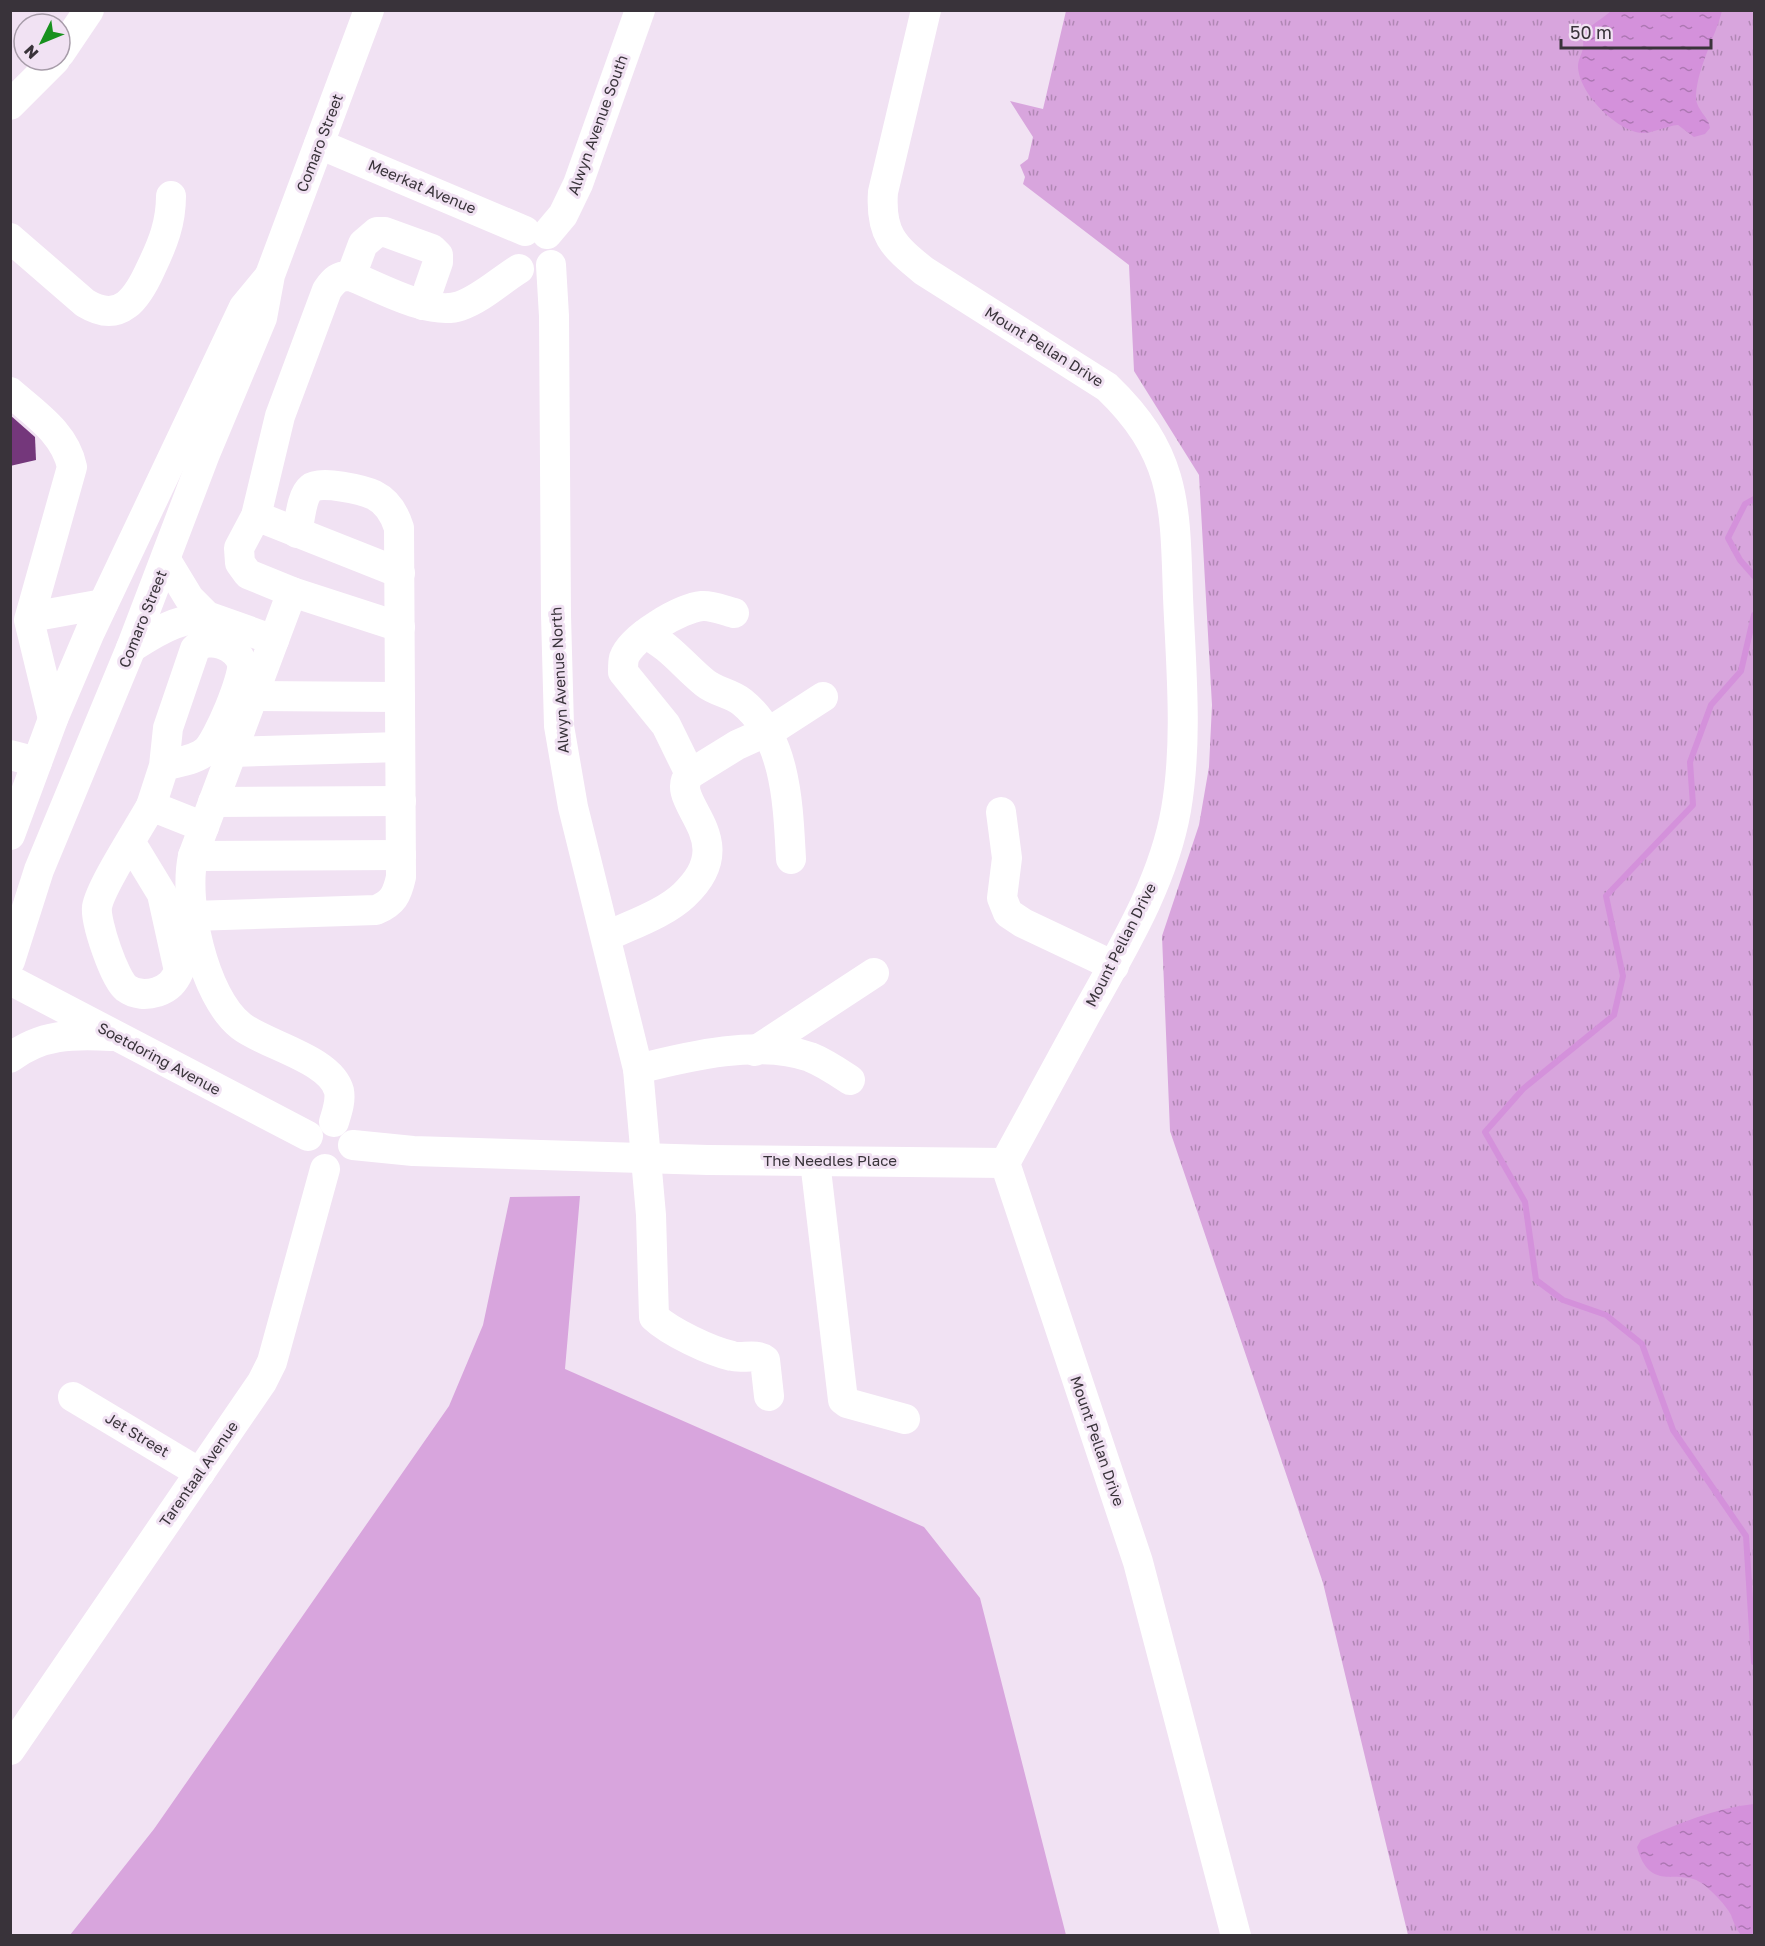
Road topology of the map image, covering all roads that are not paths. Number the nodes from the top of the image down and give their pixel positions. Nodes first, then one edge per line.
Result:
1 (89, 10) edge
2 (369, 10) edge
3 (640, 10) edge
4 (926, 10) edge
5 (72, 35) edge
6 (43, 72) edge
7 (10, 105) edge
8 (319, 144) junction
9 (171, 196) dead end
10 (536, 232) junction
11 (10, 238) edge
12 (550, 266) junction
13 (519, 269) junction
14 (270, 275) junction
15 (351, 276) junction
16 (423, 305) junction
17 (10, 392) edge
18 (256, 516) junction
19 (297, 533) junction
20 (166, 560) junction
21 (400, 573) junction
22 (292, 592) junction
23 (103, 604) junction
24 (735, 613) dead end
25 (207, 616) junction
26 (30, 618) junction
27 (400, 627) junction
28 (645, 634) junction
29 (274, 640) junction
30 (131, 648) junction
31 (253, 696) junction
32 (400, 697) junction
33 (823, 697) dead end
34 (53, 719) junction
35 (766, 732) junction
36 (400, 747) junction
37 (232, 752) junction
38 (24, 759) edge
39 (164, 766) dead end
40 (690, 774) junction
41 (401, 801) junction
42 (151, 806) junction
43 (1000, 812) dead end
44 (209, 815) junction
45 (10, 835) edge
46 (131, 843) dead end
47 (401, 855) junction
48 (193, 856) junction
49 (791, 859) dead end
50 (192, 916) junction
51 (606, 937) junction
52 (10, 961) edge
53 (1113, 966) junction
54 (874, 973) dead end
55 (10, 980) edge
56 (117, 1037) junction
57 (755, 1051) junction
58 (10, 1058) edge
59 (639, 1069) junction
60 (850, 1080) dead end
61 (334, 1122) junction
62 (308, 1136) junction
63 (353, 1145) junction
64 (650, 1158) junction
65 (815, 1161) junction
66 (1005, 1163) junction
67 (325, 1169) junction
68 (769, 1396) dead end
69 (73, 1397) dead end
70 (905, 1419) dead end
71 (200, 1473) junction
72 (10, 1750) edge
73 (1236, 1935) edge

1 - 5 street
2 - 8 street, Comaro Street
3 - 10 street, Alwyn Avenue South
4 - 53 street, Mount Pellan Drive
6 - 7 street
8 - 10 street, Meerkat Avenue
8 - 14 street, Comaro Street
9 - 11 street
10 - 12 street
10 - 13 street
12 - 13 street
12 - 51 street, Alwyn Avenue North
13 - 16 street
14 - 20 street, Comaro Street
14 - 23 street, Comaro Street
15 - 16 street
15 - 16 street
15 - 18 street
17 - 26 street
18 - 19 street
18 - 22 street
19 - 21 street
19 - 21 street
20 - 25 street
20 - 30 street, Comaro Street
21 - 27 street
22 - 27 street
22 - 29 street
23 - 26 street
23 - 34 street, Comaro Street
24 - 28 street
25 - 29 street
25 - 30 street
26 - 34 street
27 - 32 street
28 - 35 street
28 - 40 street
29 - 31 street
30 - 52 street, Comaro Street
31 - 32 street
31 - 37 street
32 - 36 street
33 - 35 street
34 - 38 street, Comaro Street
35 - 40 street
35 - 49 street
36 - 37 street
36 - 41 street
37 - 44 street
38 - 45 street, Comaro Street
39 - 42 street
40 - 51 street
41 - 44 street
41 - 47 street
42 - 44 street
42 - 46 street
43 - 53 street
44 - 48 street
47 - 48 street
47 - 50 street
48 - 50 street
50 - 61 street
51 - 59 street, Alwyn Avenue North
53 - 66 street, Mount Pellan Drive
54 - 57 street
55 - 56 street, Soetdoring Avenue
56 - 58 street
56 - 62 street, Soetdoring Avenue
57 - 59 street
57 - 60 street
59 - 64 street, Alwyn Avenue North
61 - 62 street
61 - 63 street
62 - 67 street
63 - 64 street
63 - 67 street
64 - 65 street, The Needles Place
64 - 68 street, Alwyn Avenue North
65 - 66 street, The Needles Place
65 - 70 street
66 - 73 street, Mount Pellan Drive
67 - 71 street, Tarentaal Avenue
69 - 71 street, Jet Street
71 - 72 street, Tarentaal Avenue

